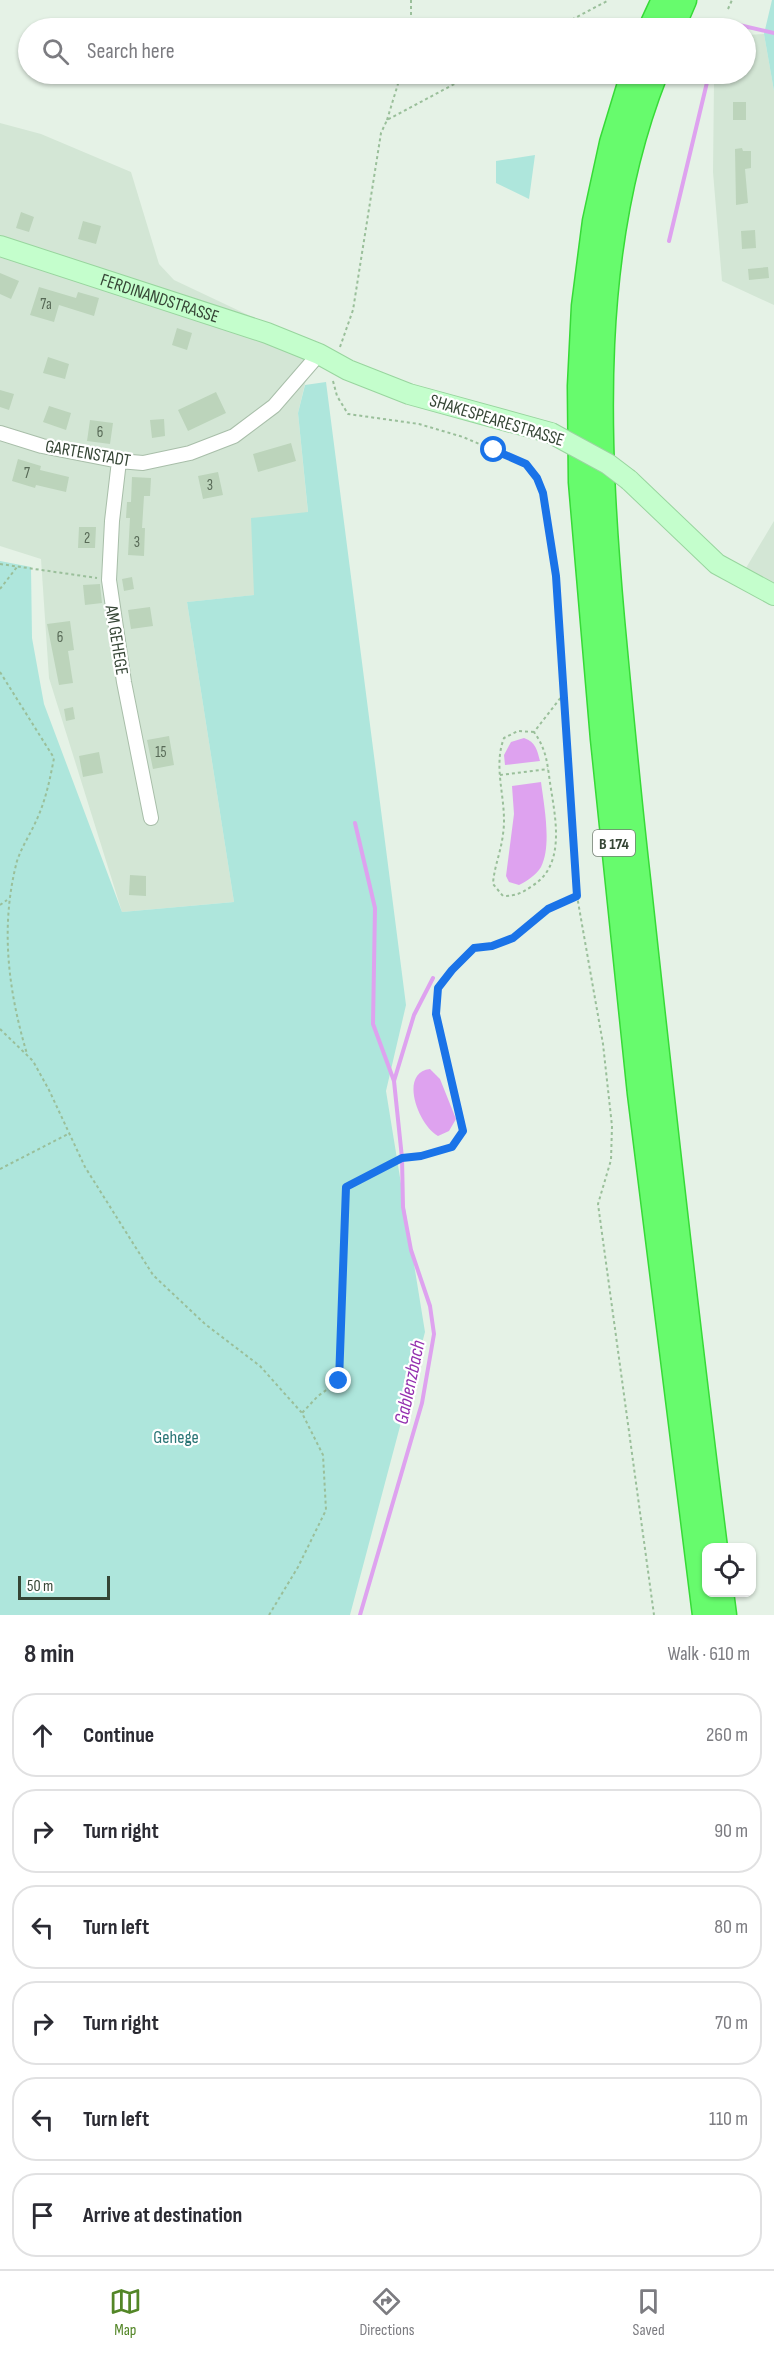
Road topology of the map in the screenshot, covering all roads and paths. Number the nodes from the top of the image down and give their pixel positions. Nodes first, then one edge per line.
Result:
1 (411, 0) edge
2 (609, 0) edge
3 (664, 0) edge
4 (684, 0) edge
5 (732, 0) edge
6 (728, 9) dead end
7 (411, 18) edge
8 (575, 18) edge
9 (656, 18) edge
10 (676, 18) edge
11 (398, 84) edge
12 (454, 84) edge
13 (630, 84) edge
14 (652, 84) edge
15 (387, 120) junction
16 (0, 246) edge
17 (326, 358) junction
18 (338, 396) dead end
19 (0, 432) edge
20 (119, 461) junction
21 (0, 564) edge
22 (17, 567) junction
23 (109, 580) junction
24 (0, 589) edge
25 (774, 595) edge
26 (0, 672) edge
27 (565, 692) junction
28 (534, 732) junction
29 (548, 769) junction
30 (500, 775) junction
31 (151, 818) dead end
32 (577, 896) junction
33 (9, 898) junction
34 (0, 905) edge
35 (0, 1029) edge
36 (27, 1055) junction
37 (68, 1134) junction
38 (0, 1169) edge
39 (302, 1413) junction
40 (715, 1543) edge
41 (722, 1597) edge
42 (269, 1615) edge
43 (654, 1615) edge
44 (705, 1615) edge
45 (724, 1615) edge

1 - 7 path
2 - 8 path
3 - 9 highway
4 - 10 highway
5 - 6 path
11 - 15 path
12 - 15 path
13 - 44 highway, B 174
14 - 40 highway, B 174
15 - 17 path
16 - 17 street, FERDINANDSTRASSE
17 - 20 street, GARTENSTADT
17 - 25 street, SHAKESPEARESTRASSE, bridge
18 - 27 path
19 - 20 street, GARTENSTADT
20 - 23 street, AM GEHEGE
21 - 22 path
22 - 23 path
22 - 24 path
23 - 31 street, AM GEHEGE
26 - 33 path
27 - 28 path
27 - 32 path
28 - 29 path
28 - 30 path
29 - 30 path
29 - 30 path
32 - 39 path
32 - 43 path
33 - 34 path
33 - 36 path
35 - 36 path
36 - 37 path
37 - 38 path
37 - 39 path
39 - 42 path
41 - 45 highway

